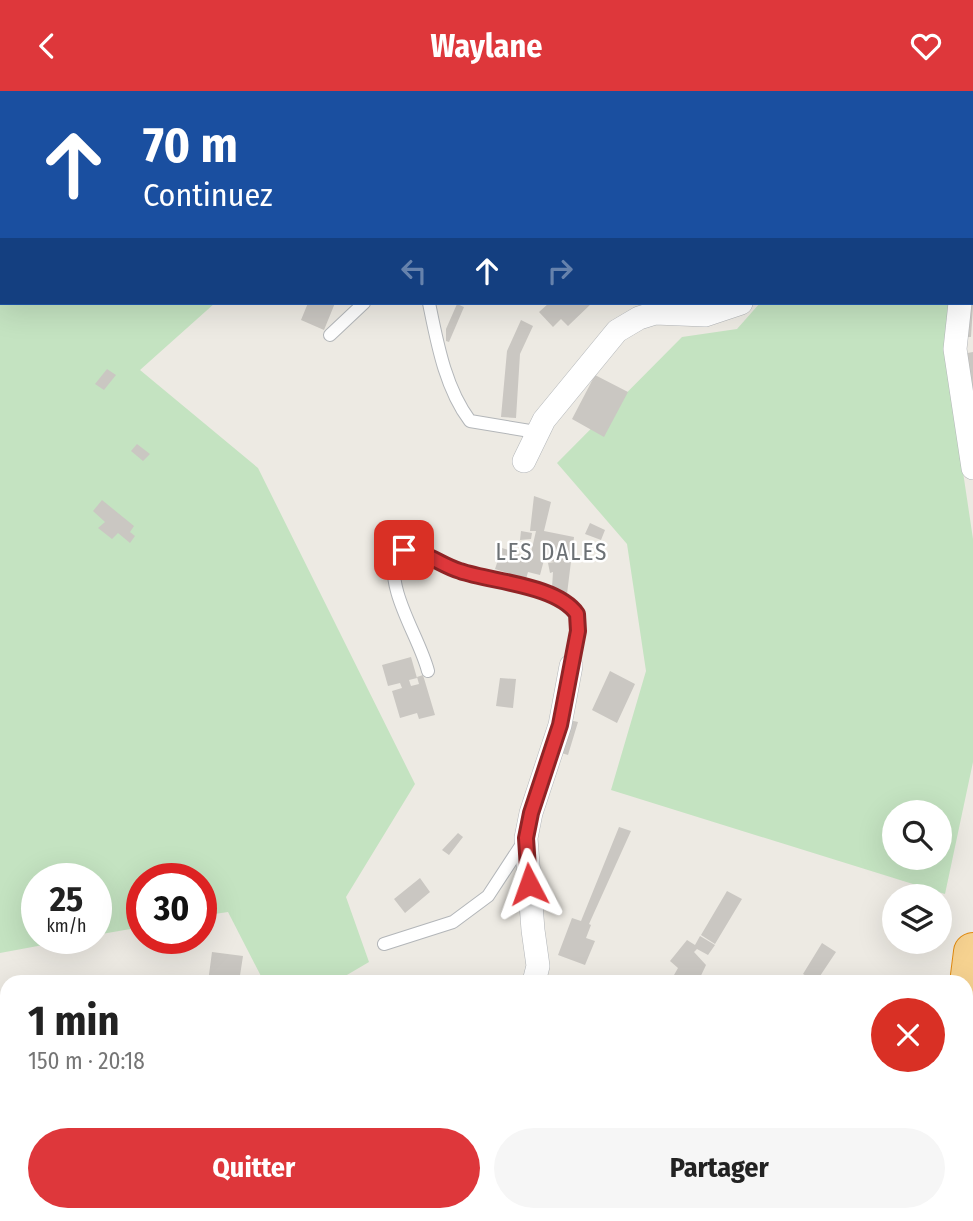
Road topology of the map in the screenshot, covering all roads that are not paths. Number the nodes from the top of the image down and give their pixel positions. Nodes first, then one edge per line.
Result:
1 (362, 305) edge
2 (429, 305) edge
3 (735, 305) edge
4 (960, 305) edge
5 (665, 309) edge
6 (330, 335) dead end
7 (536, 432) junction
8 (524, 461) dead end
9 (973, 468) edge
10 (571, 666) joint
11 (428, 671) dead end
12 (526, 838) junction
13 (384, 944) dead end
14 (973, 951) edge
15 (536, 975) edge
16 (970, 975) edge

1 - 6 lane
2 - 7 lane
3 - 5 street
4 - 9 street
5 - 7 street
7 - 8 street
10 - 11 lane
10 - 12 street
12 - 13 lane
12 - 15 street
14 - 16 highway

